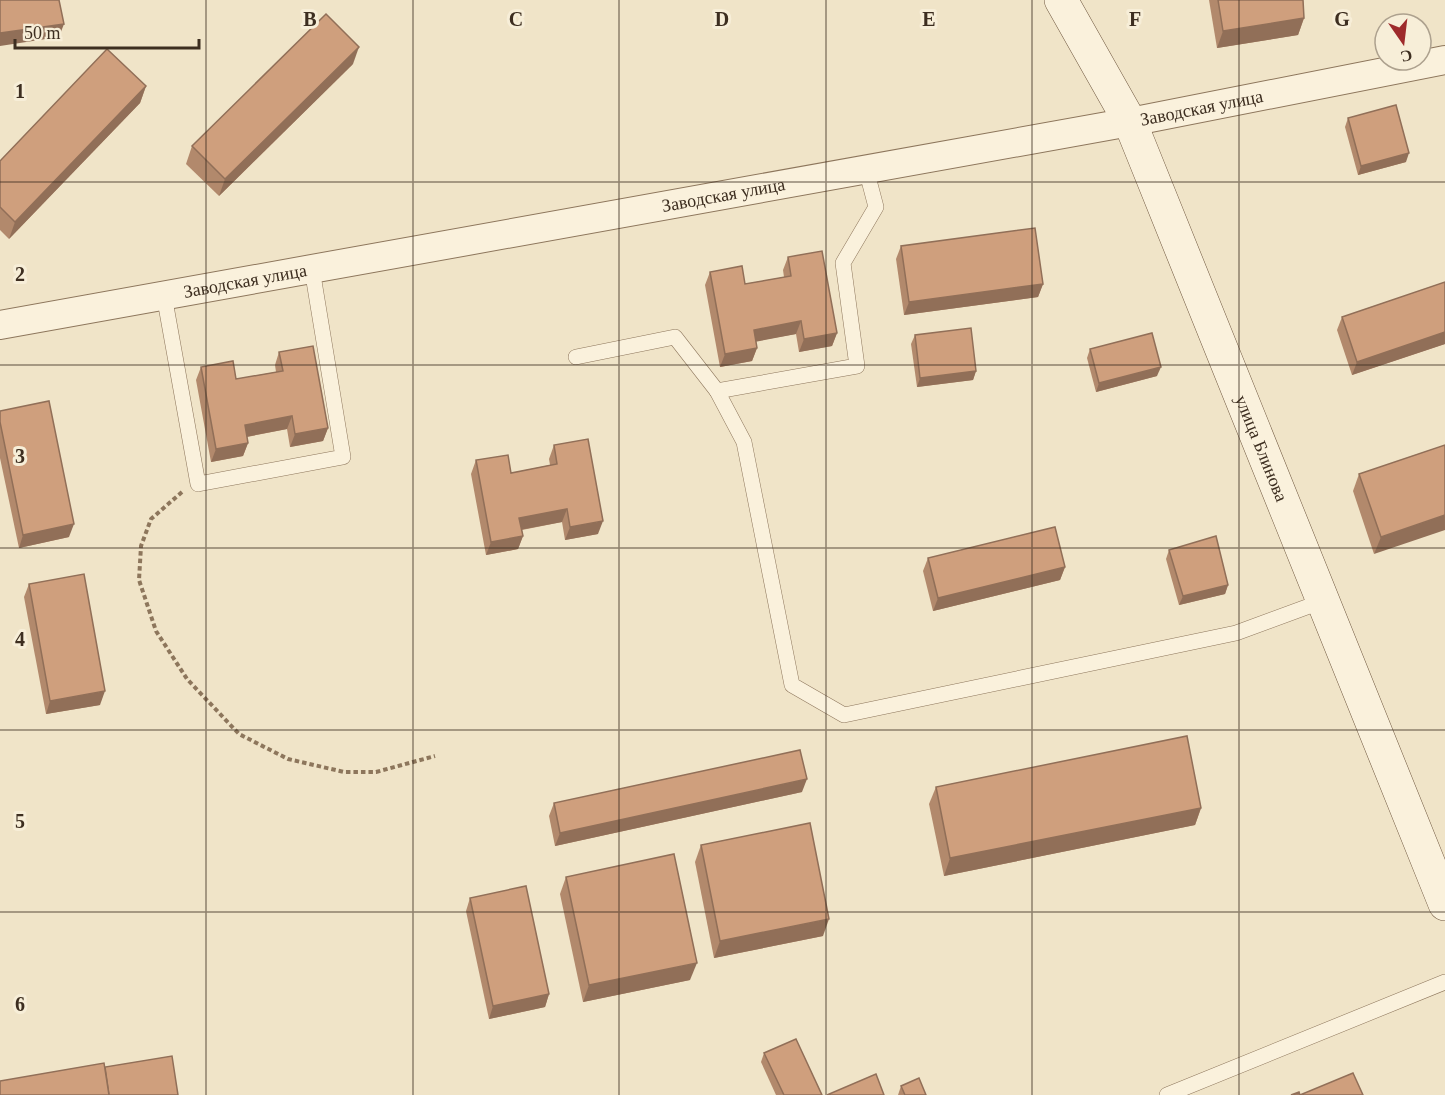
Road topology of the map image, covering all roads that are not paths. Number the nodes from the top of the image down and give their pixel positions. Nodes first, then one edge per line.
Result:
1 (1061, 0) edge
2 (1445, 60) edge
3 (1130, 122) junction
4 (866, 169) junction
5 (312, 269) junction
6 (164, 295) junction
7 (0, 325) edge
8 (576, 357) dead end
9 (717, 392) junction
10 (1323, 601) junction
11 (1445, 904) edge
12 (1445, 982) edge
13 (1167, 1095) edge

1 - 3 main road, улица Блинова
2 - 3 street, Заводская улица
3 - 4 street, Заводская улица
3 - 10 main road, улица Блинова
4 - 5 street, Заводская улица
4 - 9 lane
5 - 6 street, Заводская улица
5 - 6 lane
6 - 7 street, Заводская улица
8 - 9 lane
9 - 10 lane
10 - 11 main road, улица Блинова
12 - 13 lane

